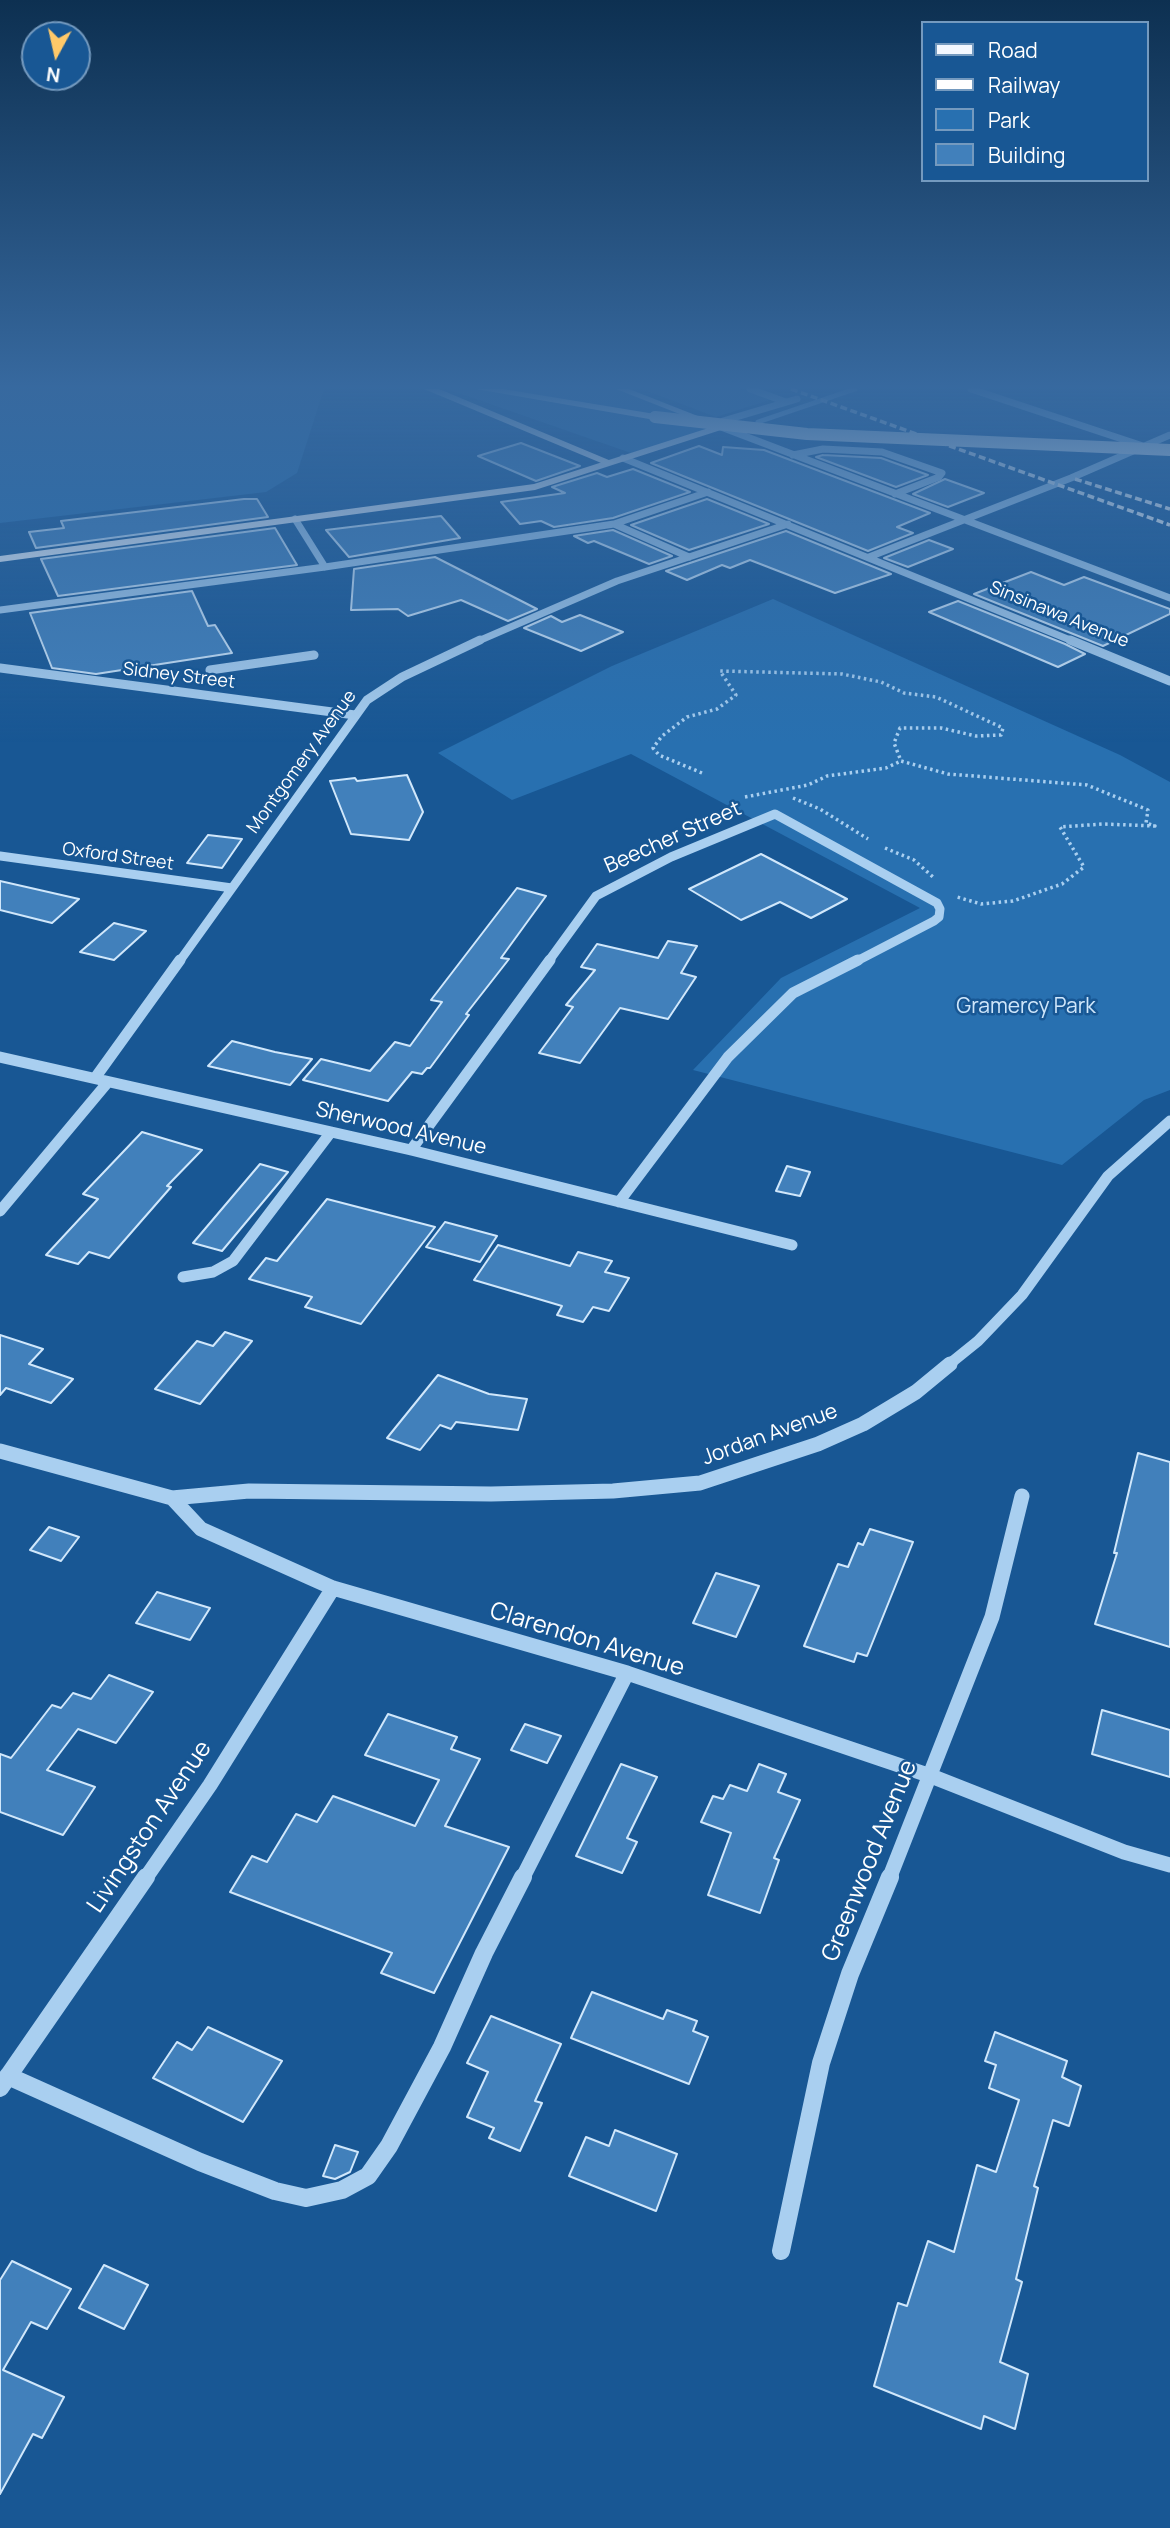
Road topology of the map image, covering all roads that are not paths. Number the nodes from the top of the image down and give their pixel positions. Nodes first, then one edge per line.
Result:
1 (385, 507) edge
2 (664, 507) edge
3 (745, 507) edge
4 (930, 507) edge
5 (994, 507) edge
6 (295, 519) junction
7 (962, 519) junction
8 (614, 524) junction
9 (788, 524) junction
10 (689, 557) junction
11 (869, 557) junction
12 (0, 559) edge
13 (325, 567) junction
14 (1170, 598) edge
15 (0, 610) edge
16 (314, 655) dead end
17 (0, 668) edge
18 (1170, 668) edge
19 (210, 670) dead end
20 (1156, 674) junction
21 (1170, 681) edge
22 (355, 715) junction
23 (0, 856) edge
24 (232, 888) junction
25 (0, 1057) edge
26 (94, 1078) junction
27 (108, 1082) junction
28 (1170, 1121) edge
29 (331, 1132) junction
30 (411, 1150) junction
31 (619, 1202) junction
32 (0, 1211) edge
33 (792, 1245) dead end
34 (183, 1278) dead end
35 (0, 1451) edge
36 (1022, 1496) dead end
37 (172, 1499) junction
38 (333, 1588) junction
39 (627, 1673) junction
40 (931, 1776) junction
41 (1170, 1865) edge
42 (4, 2082) edge
43 (781, 2251) dead end

1 - 6 main road
2 - 8 street
3 - 9 street, Sinsinawa Avenue
4 - 7 street
5 - 7 street
6 - 12 main road
6 - 13 street
7 - 11 street
7 - 14 street
8 - 10 street
8 - 13 street
9 - 10 street, Montgomery Avenue
9 - 11 street, Sinsinawa Avenue
10 - 22 street, Montgomery Avenue
11 - 20 street, Sinsinawa Avenue
13 - 15 street
16 - 19 street
17 - 22 street, Sidney Street
18 - 20 street
20 - 21 street, Sinsinawa Avenue
22 - 24 street, Montgomery Avenue
23 - 24 street, Oxford Street
24 - 26 street, Montgomery Avenue
25 - 26 street, Sherwood Avenue
26 - 27 street, Sherwood Avenue
27 - 29 street, Sherwood Avenue
27 - 32 street
28 - 37 street, Jordan Avenue
29 - 30 street, Sherwood Avenue
29 - 34 street
30 - 31 street, Sherwood Avenue
30 - 31 street, Beecher Street
31 - 33 street, Sherwood Avenue
35 - 37 street
36 - 40 street, Greenwood Avenue
37 - 38 street, Clarendon Avenue
38 - 39 street, Clarendon Avenue
38 - 42 street, Livingston Avenue
39 - 40 street, Clarendon Avenue
39 - 42 street
40 - 41 street, Clarendon Avenue
40 - 43 street, Greenwood Avenue

